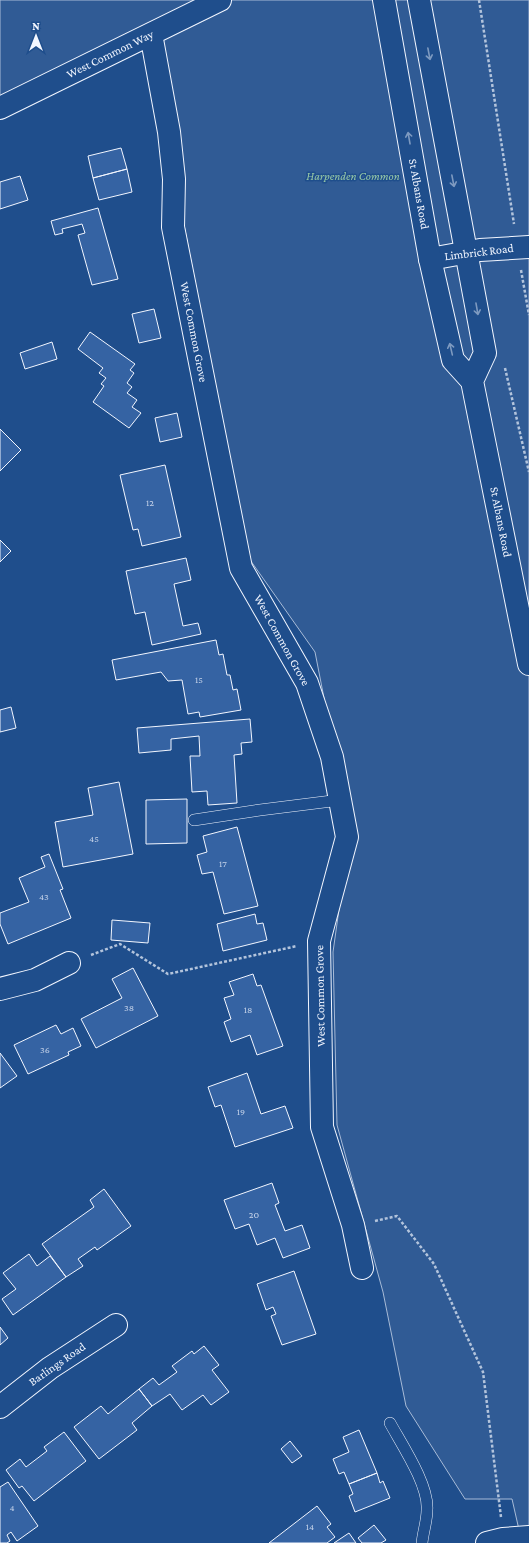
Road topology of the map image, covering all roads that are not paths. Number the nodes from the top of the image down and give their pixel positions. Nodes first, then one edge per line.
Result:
1 (220, 0) edge
2 (384, 0) edge
3 (419, 0) edge
4 (151, 34) junction
5 (0, 108) edge
6 (523, 248) edge
7 (466, 252) junction
8 (430, 259) junction
9 (472, 381) junction
10 (529, 664) edge
11 (340, 800) junction
12 (194, 820) dead end
13 (69, 963) road end
14 (0, 989) edge
15 (362, 1268) dead end
16 (116, 1325) dead end
17 (0, 1406) edge
18 (390, 1423) dead end
19 (529, 1537) edge
20 (495, 1542) edge
21 (422, 1543) edge

1 - 4 street, West Common Way
8 -> 2 street, St Albans Road
3 -> 7 street
4 - 5 street, West Common Way
4 - 11 street, West Common Grove
6 - 7 street, Limbrick Road
7 - 8 street, Limbrick Road
7 -> 9 street
9 -> 8 street, St Albans Road
9 - 10 street, St Albans Road
11 - 12 lane
11 - 15 street, West Common Grove
13 - 14 street
16 - 17 street, Barlings Road
18 - 21 lane
19 - 20 street

